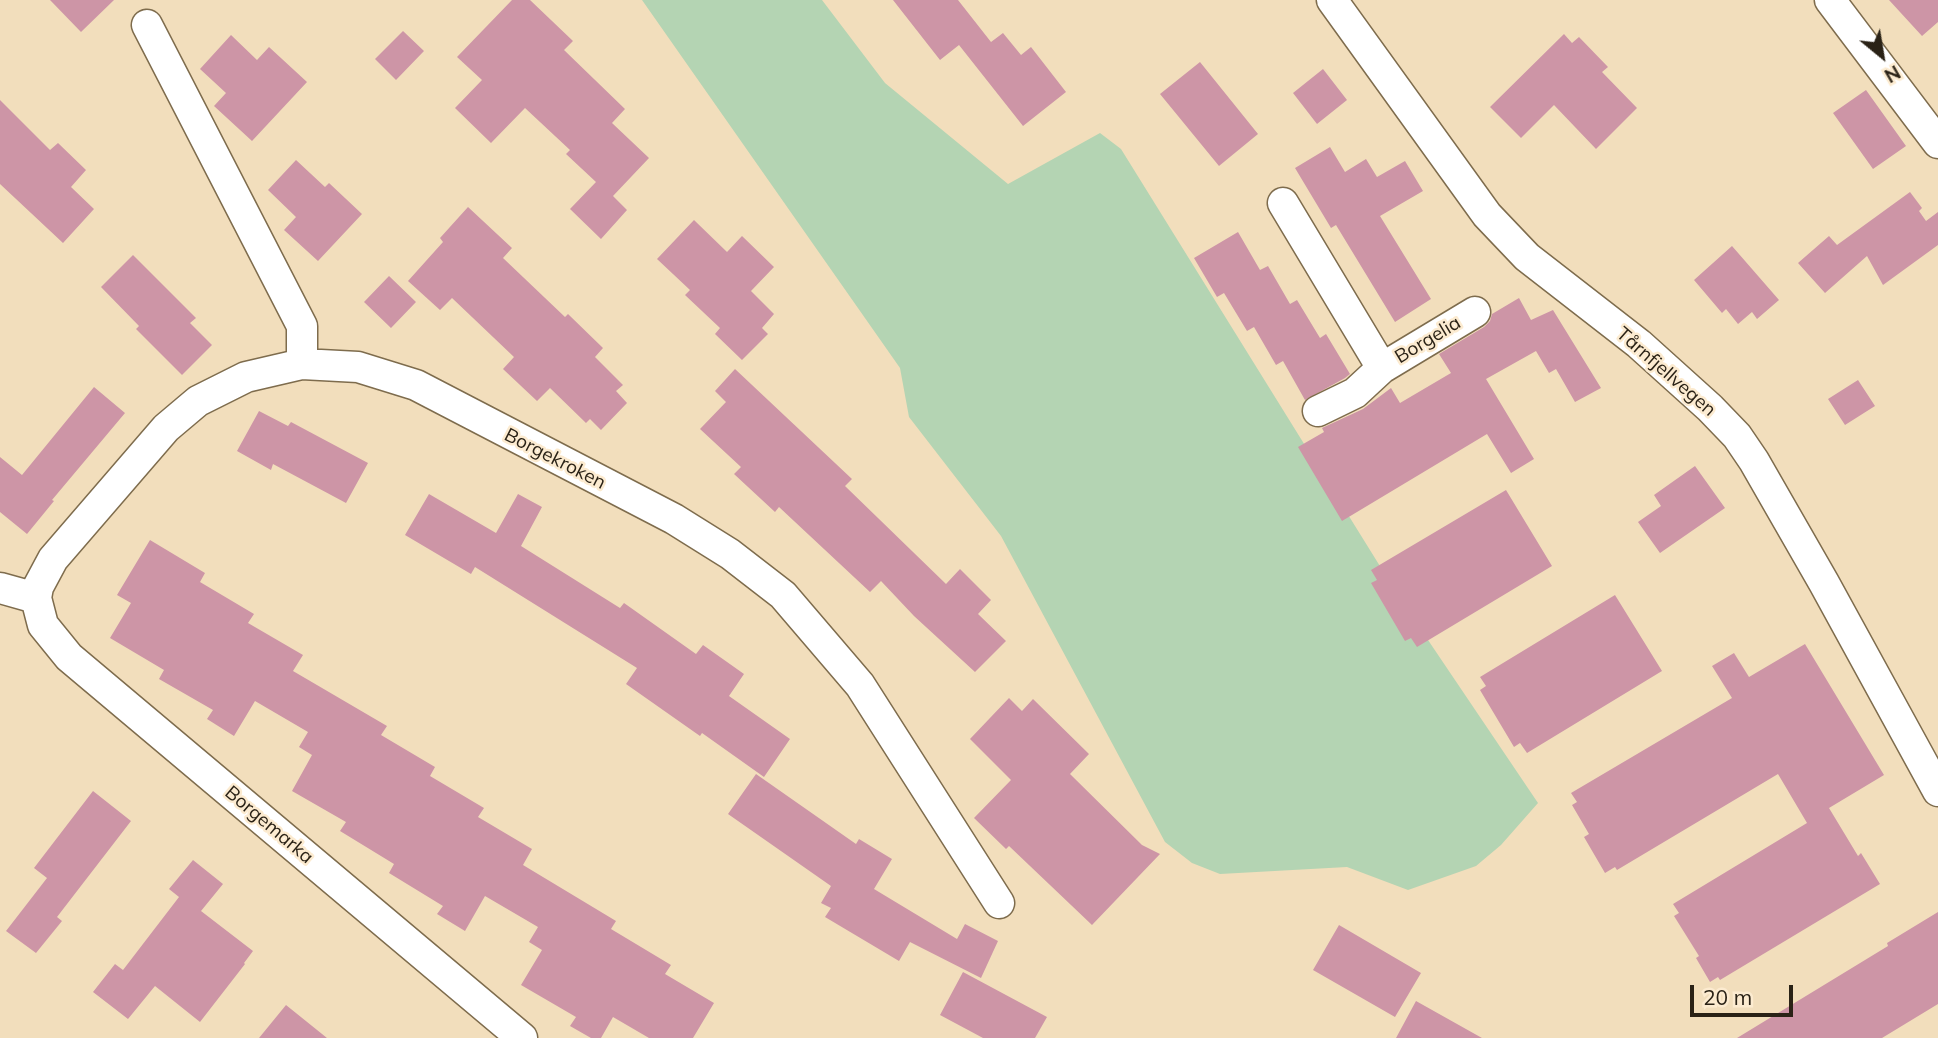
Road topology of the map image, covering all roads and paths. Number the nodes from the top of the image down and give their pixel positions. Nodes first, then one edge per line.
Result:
1 (1332, 0) edge
2 (1830, 0) edge
3 (147, 25) dead end
4 (1938, 143) edge
5 (1283, 203) dead end
6 (1475, 312) dead end
7 (302, 364) junction
8 (1382, 368) junction
9 (1318, 411) dead end
10 (0, 588) edge
11 (36, 598) junction
12 (1938, 791) edge
13 (999, 903) dead end
14 (522, 1038) edge

1 - 12 street, Tårnfjellvegen
2 - 4 street
3 - 7 street
5 - 8 street
6 - 8 street, Borgelia
7 - 11 street, Borgekroken
7 - 13 street, Borgekroken
8 - 9 street, Borgelia
10 - 11 street
11 - 14 street, Borgemarka

